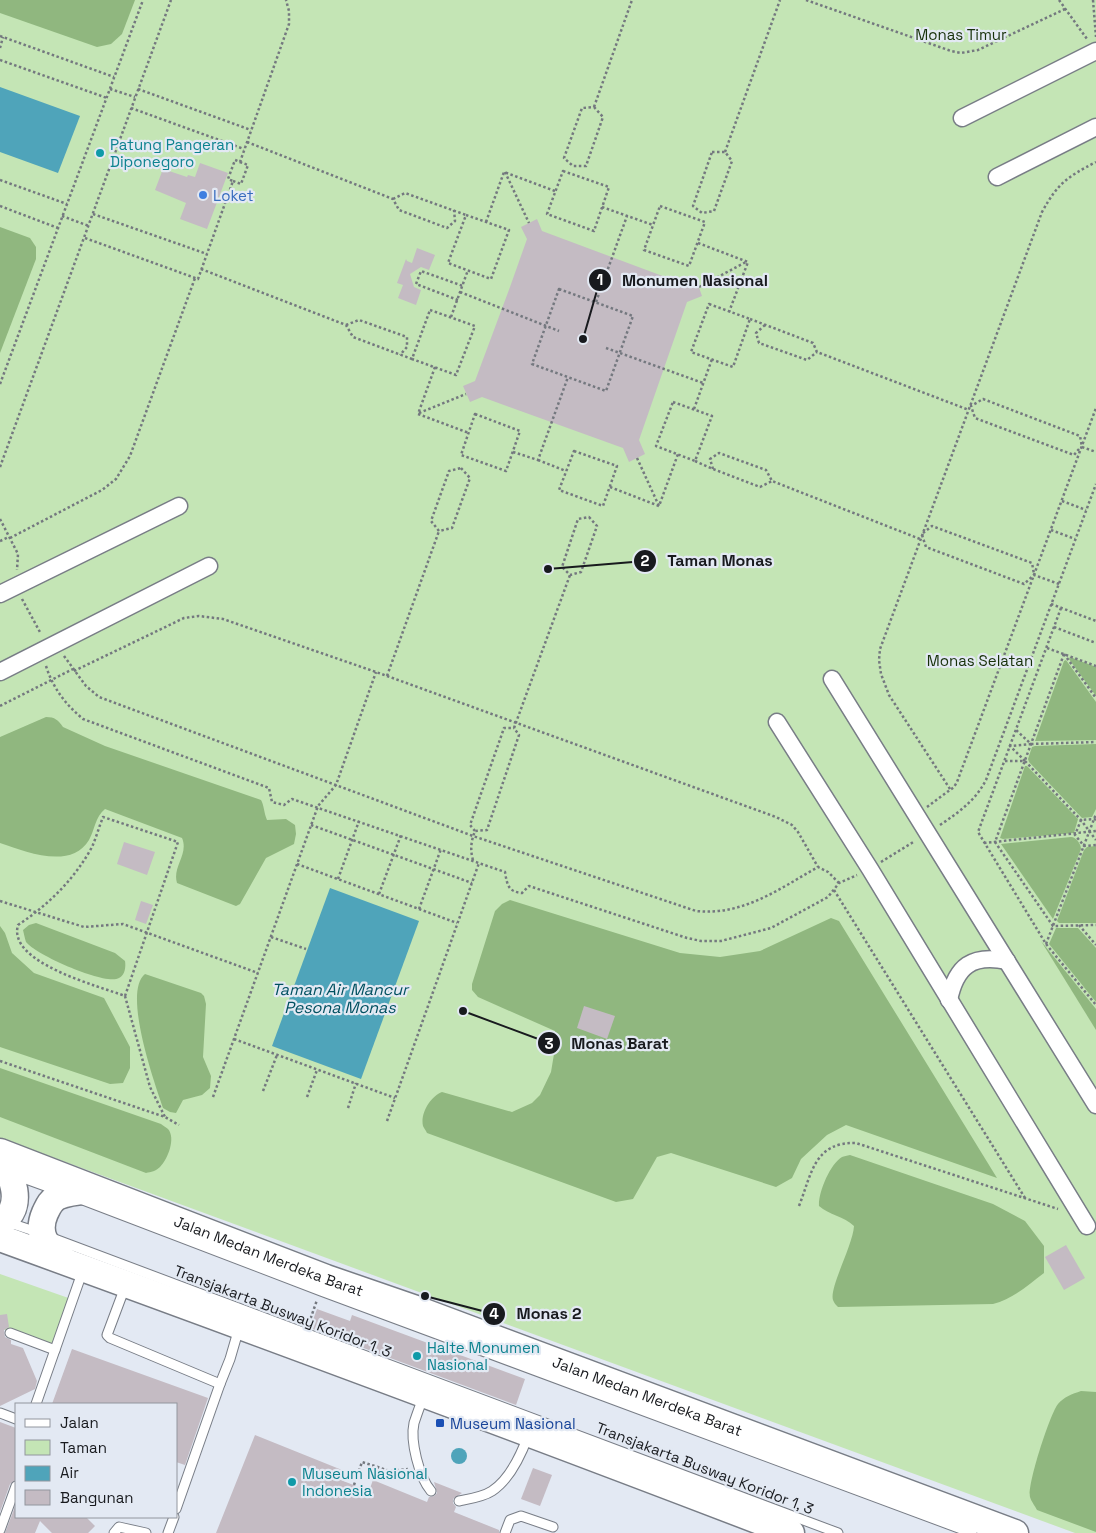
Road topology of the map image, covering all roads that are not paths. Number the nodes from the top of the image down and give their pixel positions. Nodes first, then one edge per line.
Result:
1 (1093, 48) edge
2 (962, 118) dead end
3 (1096, 127) edge
4 (996, 177) dead end
5 (178, 506) dead end
6 (209, 566) dead end
7 (0, 594) edge
8 (0, 672) edge
9 (832, 679) dead end
10 (777, 722) dead end
11 (1007, 961) junction
12 (950, 1000) junction
13 (1096, 1105) edge
14 (3, 1162) edge
15 (96, 1190) junction
16 (66, 1194) junction
17 (1084, 1221) road end
18 (1, 1225) edge
19 (41, 1234) junction
20 (76, 1265) junction
21 (126, 1284) junction
22 (240, 1325) junction
23 (10, 1333) dead end
24 (55, 1350) junction
25 (220, 1384) junction
26 (424, 1395) junction
27 (36, 1403) edge
28 (0, 1413) edge
29 (15, 1418) edge
30 (529, 1434) junction
31 (15, 1489) edge
32 (431, 1491) dead end
33 (459, 1500) dead end
34 (178, 1504) edge
35 (174, 1518) edge
36 (553, 1527) dead end
37 (0, 1530) edge
38 (114, 1533) edge
39 (146, 1533) edge
40 (168, 1533) edge
41 (505, 1533) edge
42 (790, 1533) edge
43 (838, 1533) edge
44 (972, 1533) edge
45 (1015, 1533) edge

1 - 2 street
3 - 4 street
5 - 7 street
6 - 8 street
9 - 11 street
10 - 12 street
11 - 12 street
11 - 13 street
12 - 17 street
14 - 15 main road, Jalan Medan Merdeka Barat
14 - 16 lane
14 - 18 main road
15 - 16 main road
15 - 45 main road, Jalan Medan Merdeka Barat
16 - 19 main road
16 - 44 lane
18 - 19 lane, Transjakarta Busway Koridor 1, 3
18 - 20 main road
19 - 20 main road
19 - 43 lane, Transjakarta Busway Koridor 1, 3
20 - 21 main road
20 - 24 lane
21 - 22 main road
21 - 25 lane
22 - 25 lane
22 - 26 main road
23 - 24 lane
24 - 27 lane
25 - 34 lane
26 - 30 main road
26 - 32 lane
28 - 29 lane
30 - 33 lane
30 - 42 main road
31 - 37 lane
35 - 40 lane
36 - 41 lane
38 - 39 lane

